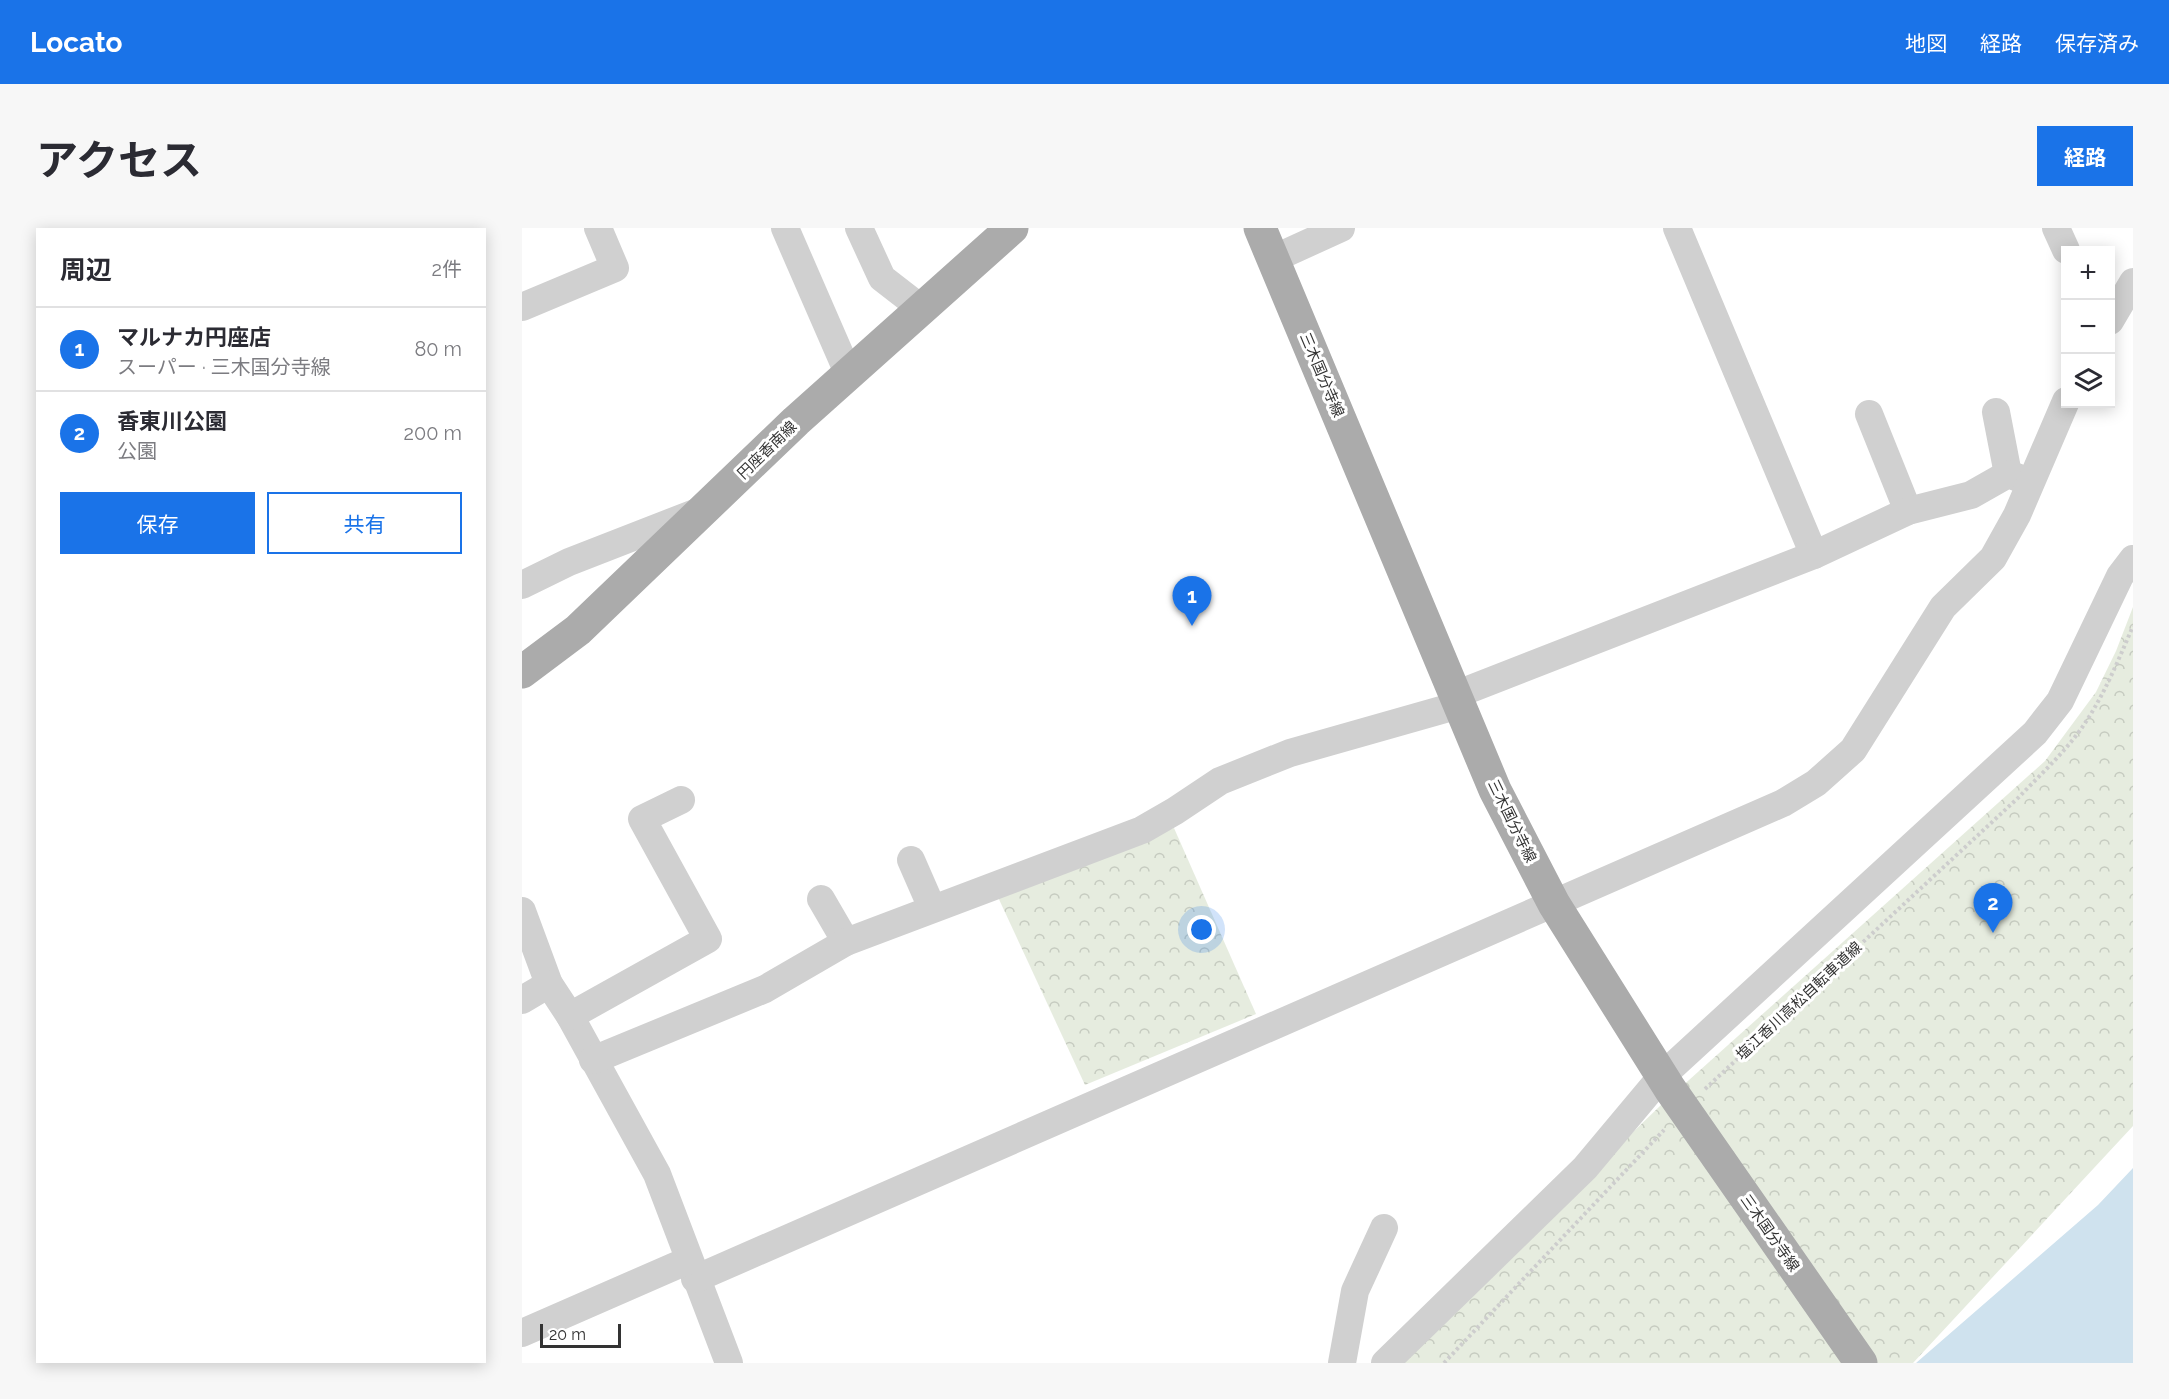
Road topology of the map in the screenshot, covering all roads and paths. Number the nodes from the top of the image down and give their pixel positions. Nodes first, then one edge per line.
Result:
1 (785, 228) edge
2 (859, 228) edge
3 (1012, 228) edge
4 (1260, 228) edge
5 (1341, 228) edge
6 (1677, 228) edge
7 (2056, 228) edge
8 (600, 229) edge
9 (2064, 246) edge
10 (1273, 259) junction
11 (2133, 282) edge
12 (522, 307) edge
13 (922, 309) junction
14 (2115, 313) edge
15 (849, 375) junction
16 (2061, 408) edge
17 (1996, 412) dead end
18 (1869, 414) dead end
19 (2019, 478) junction
20 (705, 508) junction
21 (1908, 511) junction
22 (1814, 555) junction
23 (2133, 559) edge
24 (522, 585) edge
25 (2133, 626) edge
26 (522, 672) edge
27 (1457, 700) junction
28 (681, 801) dead end
29 (911, 860) dead end
30 (821, 899) dead end
31 (1554, 904) junction
32 (932, 908) junction
33 (522, 911) edge
34 (846, 942) junction
35 (549, 984) junction
36 (522, 1000) edge
37 (570, 1017) junction
38 (594, 1060) junction
39 (1666, 1082) junction
40 (1702, 1091) dead end
41 (1670, 1124) dead end
42 (1384, 1228) dead end
43 (692, 1269) junction
44 (522, 1333) edge
45 (729, 1363) edge
46 (1342, 1363) edge
47 (1385, 1363) edge
48 (1444, 1363) edge
49 (1861, 1363) edge

1 - 15 street
2 - 13 street
3 - 13 main road, 円座香南線
4 - 10 main road, 三木国分寺線
5 - 10 street
6 - 22 street
7 - 9 street
8 - 12 street
10 - 27 main road, 三木国分寺線
11 - 14 street
13 - 15 main road, 円座香南線
15 - 20 main road, 円座香南線
16 - 19 street
17 - 19 street
18 - 21 street
19 - 21 street
19 - 31 street
20 - 24 street
20 - 26 main road, 円座香南線
21 - 22 street
22 - 27 street
23 - 39 street
25 - 40 path, 塩江香川高松自転車道線
27 - 31 main road, 三木国分寺線
27 - 32 street
28 - 37 street
29 - 32 street
30 - 34 street
31 - 39 main road, 三木国分寺線
31 - 43 street
32 - 34 street
33 - 35 street
34 - 38 street
35 - 36 street
35 - 37 street
37 - 38 street
38 - 43 street
39 - 47 street
39 - 49 main road, 三木国分寺線
41 - 48 path
42 - 46 street
43 - 44 street
43 - 45 street

